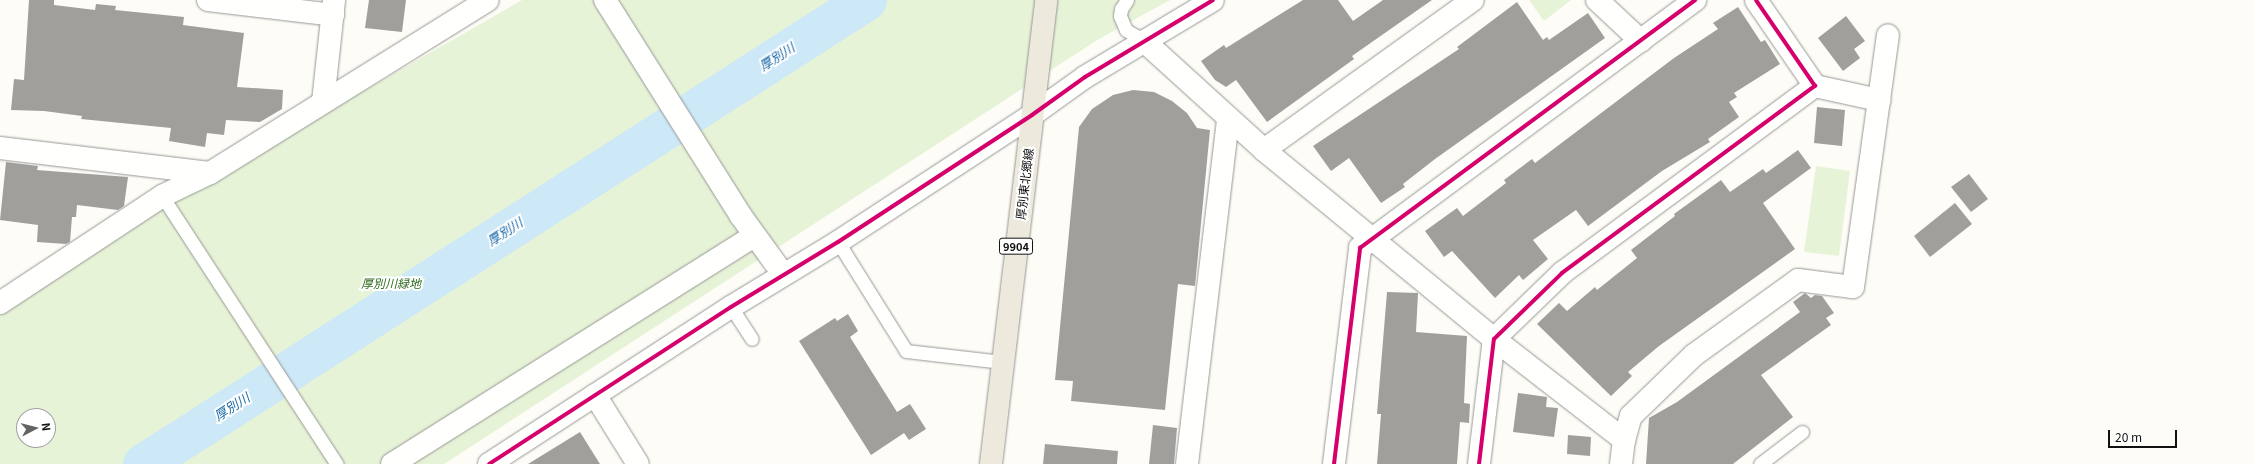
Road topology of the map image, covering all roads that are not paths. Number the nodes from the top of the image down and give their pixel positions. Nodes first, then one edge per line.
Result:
1 (208, 0) edge
2 (488, 0) edge
3 (605, 0) edge
4 (1046, 0) edge
5 (1127, 0) edge
6 (1213, 0) edge
7 (1473, 0) edge
8 (1597, 0) edge
9 (1695, 0) edge
10 (1756, 0) edge
11 (334, 7) edge
12 (1888, 35) dead end
13 (1144, 41) junction
14 (1640, 41) junction
15 (1815, 86) junction
16 (1879, 100) junction
17 (323, 102) junction
18 (1032, 115) junction
19 (1228, 120) junction
20 (0, 148) edge
21 (1264, 150) junction
22 (210, 173) junction
23 (162, 196) junction
24 (754, 236) junction
25 (1372, 239) junction
26 (838, 242) junction
27 (783, 274) junction
28 (0, 303) edge
29 (731, 307) junction
30 (752, 339) dead end
31 (1494, 339) junction
32 (1002, 362) junction
33 (595, 396) junction
34 (1802, 432) dead end
35 (1624, 440) junction
36 (337, 464) edge
37 (392, 464) edge
38 (489, 464) edge
39 (638, 464) edge
40 (991, 464) edge
41 (1187, 464) edge
42 (1334, 464) edge
43 (1479, 464) edge
44 (1621, 464) edge
45 (1760, 464) edge

1 - 11 street
2 - 17 street
3 - 24 street
4 - 18 main road, 厚別東北郷線 / 9904
5 - 13 lane
6 - 13 street
7 - 21 street
8 - 14 street
9 - 14 street
10 - 15 street
11 - 17 street
12 - 16 street
13 - 18 street
13 - 19 street
14 - 25 street
15 - 16 street
15 - 31 street
16 - 35 street
17 - 22 street
18 - 26 street
18 - 32 main road, 厚別東北郷線 / 9904
19 - 21 street
19 - 41 street
20 - 22 street
21 - 25 street
22 - 23 street
23 - 28 street
23 - 36 lane
24 - 27 street
24 - 37 street
25 - 31 street
25 - 42 street
26 - 27 street
26 - 32 lane
27 - 29 street
29 - 30 lane
29 - 33 street
31 - 35 street
31 - 43 street
32 - 40 main road, 厚別東北郷線 / 9904
33 - 38 street
33 - 39 street
34 - 45 lane
35 - 44 street

